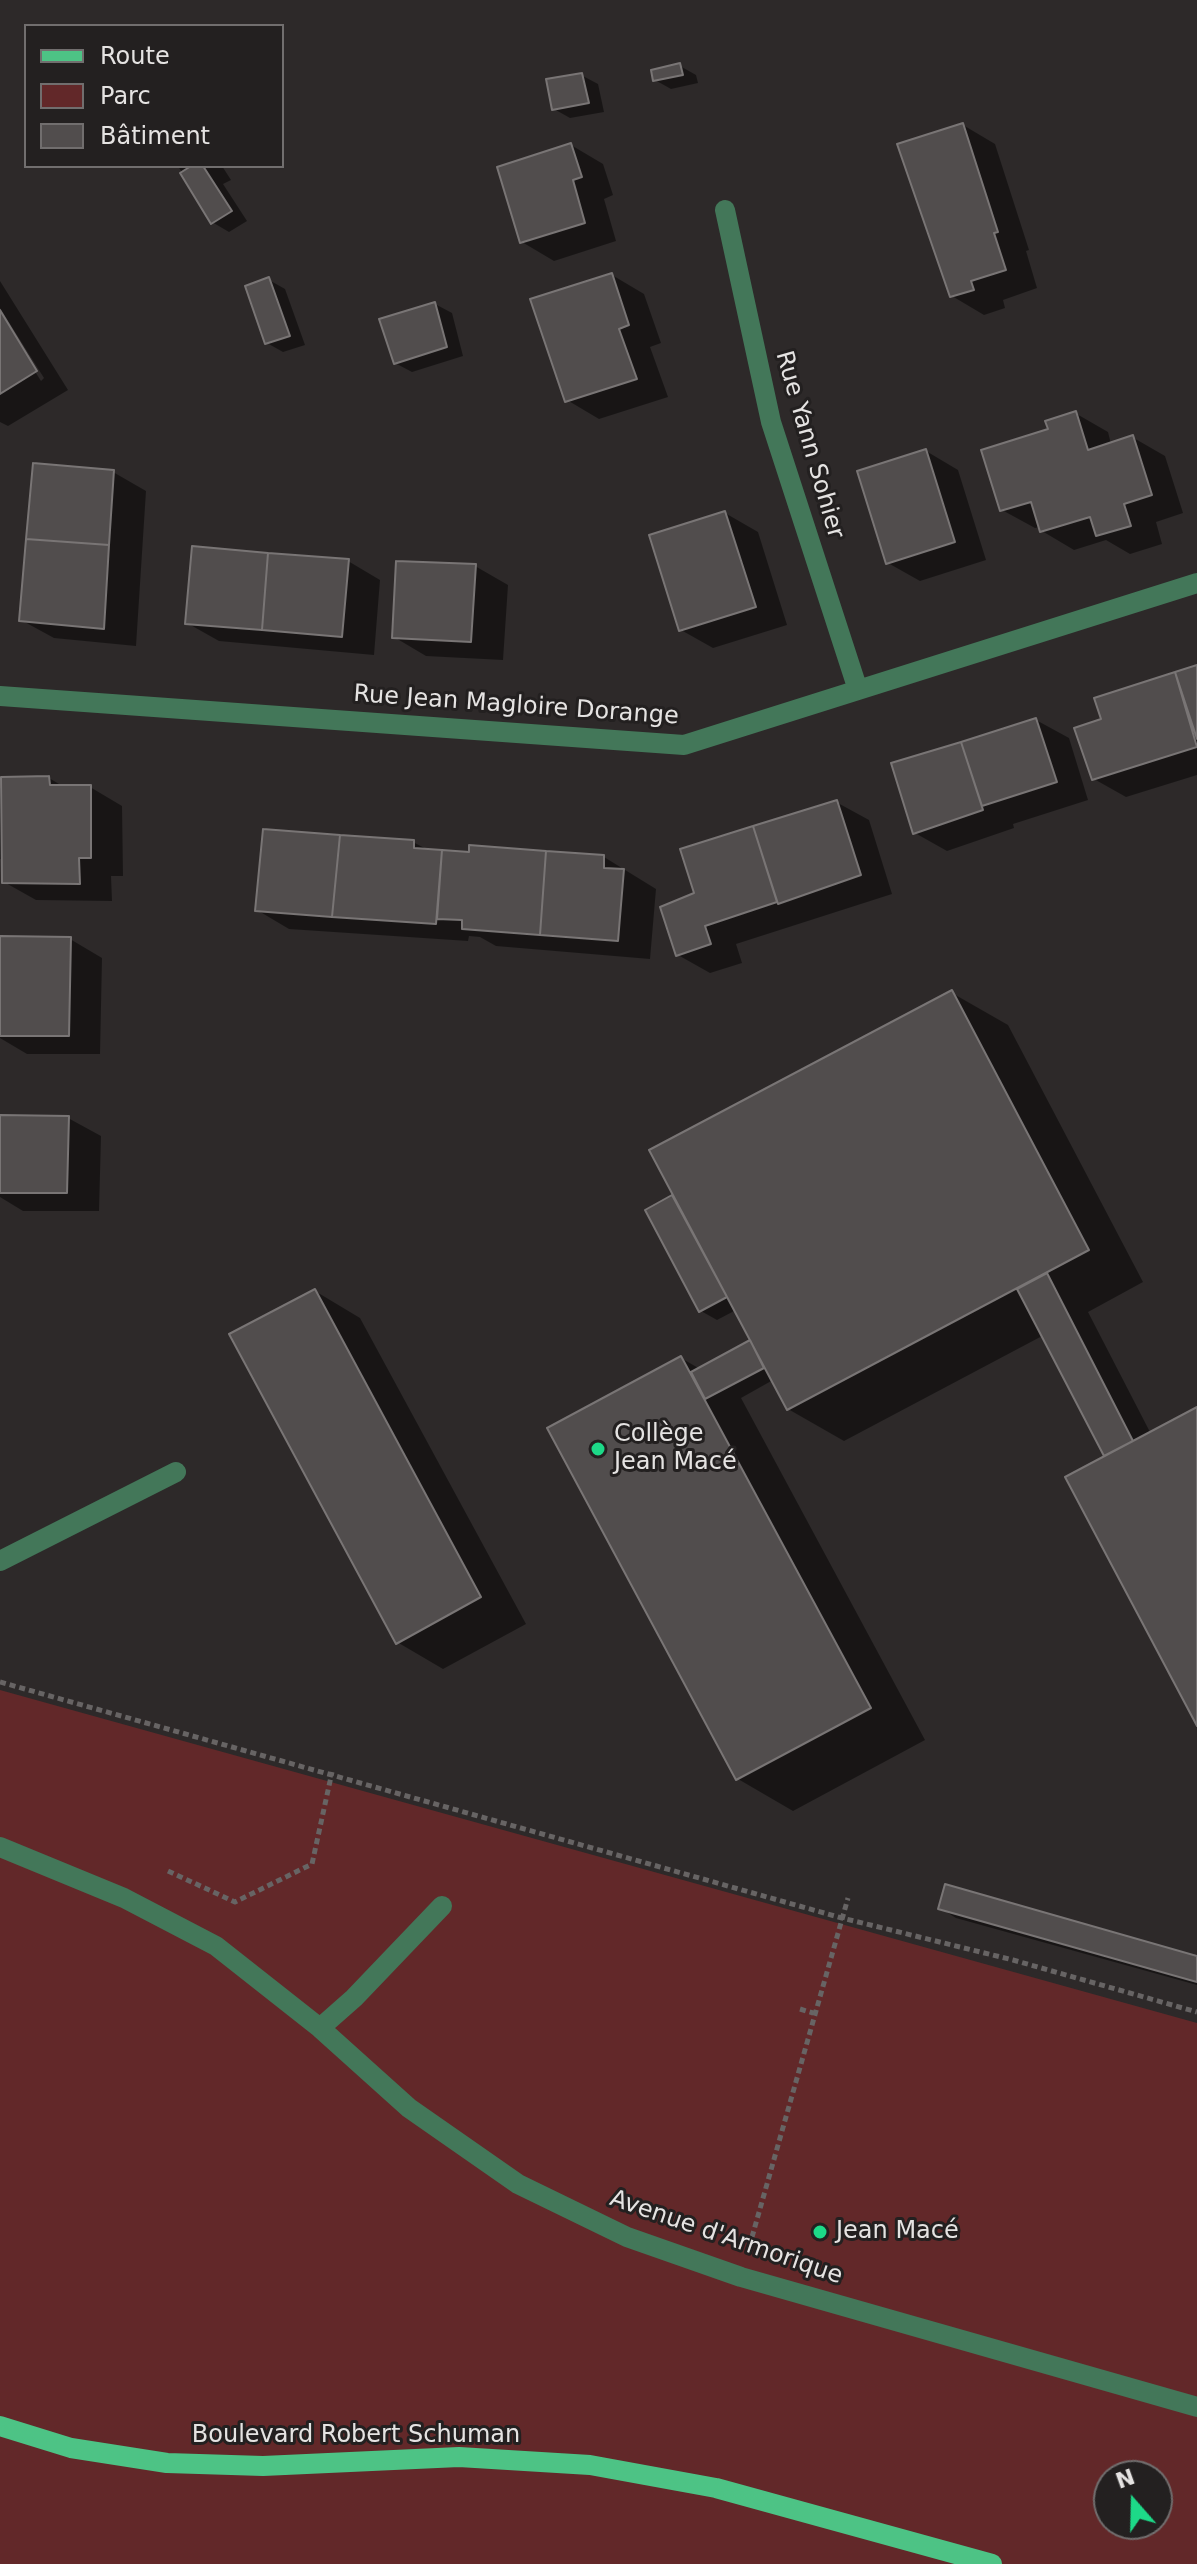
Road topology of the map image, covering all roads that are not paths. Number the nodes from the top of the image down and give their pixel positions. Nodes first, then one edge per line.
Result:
1 (725, 210) dead end
2 (1197, 583) edge
3 (858, 690) junction
4 (0, 696) edge
5 (176, 1472) dead end
6 (0, 1561) edge
7 (0, 1847) edge
8 (442, 1906) dead end
9 (320, 2028) junction
10 (1197, 2407) edge
11 (0, 2426) edge
12 (992, 2564) edge

1 - 3 street, Rue Yann Sohier
2 - 3 street, Rue Jean Magloire Dorange
3 - 4 street, Rue Jean Magloire Dorange
5 - 6 street
7 - 9 street, Avenue d'Armorique
8 - 9 street
9 - 10 street, Avenue d'Armorique
11 - 12 main road, Boulevard Robert Schuman

